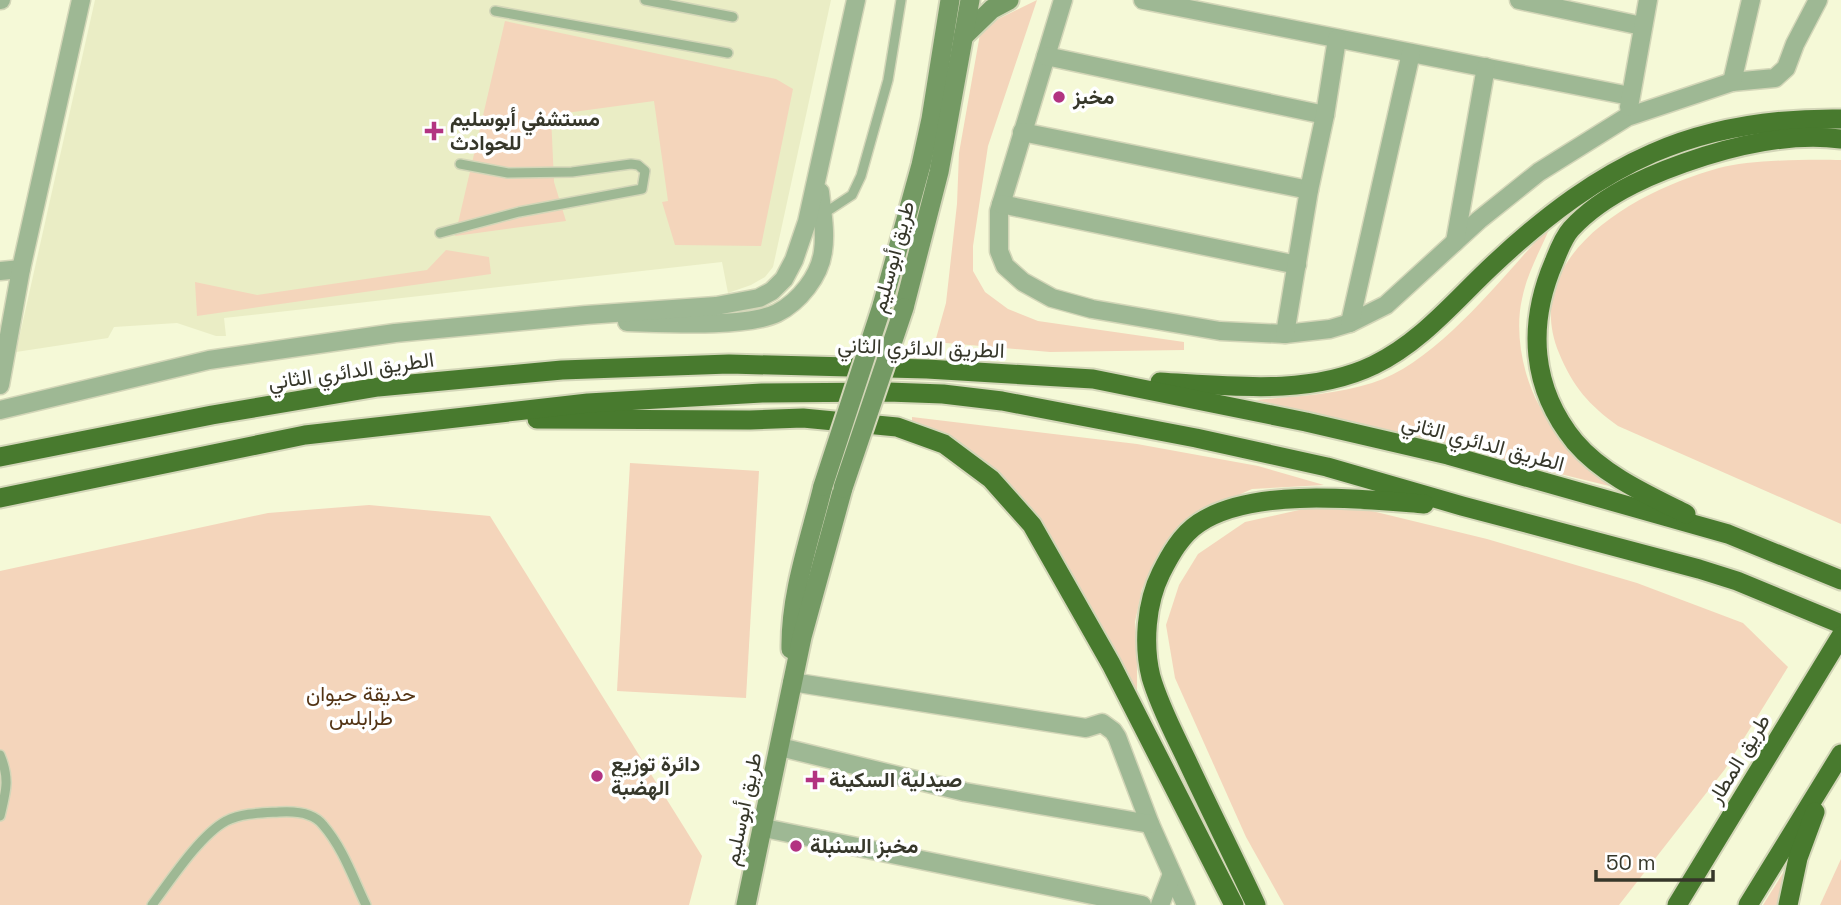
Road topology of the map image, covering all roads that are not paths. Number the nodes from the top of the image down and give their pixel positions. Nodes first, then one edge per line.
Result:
1 (81, 0) edge
2 (645, 0) edge
3 (856, 0) edge
4 (901, 0) edge
5 (950, 0) edge
6 (970, 0) edge
7 (1009, 0) edge
8 (1063, 0) edge
9 (1143, 0) edge
10 (1519, 0) edge
11 (1648, 0) edge
12 (1751, 0) edge
13 (1818, 0) edge
14 (495, 11) dead end
15 (733, 17) dead end
16 (1642, 26) junction
17 (963, 37) junction
18 (1338, 39) junction
19 (728, 53) dead end
20 (1411, 53) junction
21 (1046, 56) junction
22 (1486, 68) junction
23 (1732, 82) junction
24 (1630, 96) junction
25 (1325, 115) junction
26 (1627, 117) junction
27 (1841, 119) edge
28 (1023, 132) junction
29 (1841, 139) edge
30 (460, 163) dead end
31 (818, 179) junction
32 (1309, 190) junction
33 (1001, 204) junction
34 (822, 215) junction
35 (440, 233) dead end
36 (1455, 242) junction
37 (1297, 265) junction
38 (21, 269) junction
39 (0, 271) edge
40 (561, 319) junction
41 (1350, 323) junction
42 (1285, 334) junction
43 (1093, 379) junction
44 (0, 385) edge
45 (0, 410) edge
46 (448, 418) junction
47 (864, 424) junction
48 (0, 457) edge
49 (833, 487) junction
50 (0, 498) edge
51 (1462, 506) junction
52 (1728, 534) junction
53 (1841, 580) edge
54 (1841, 624) edge
55 (1841, 636) edge
56 (792, 681) junction
57 (780, 747) junction
58 (1841, 754) edge
59 (0, 755) edge
60 (1828, 774) junction
61 (0, 816) edge
62 (1150, 824) junction
63 (764, 828) junction
64 (1172, 874) junction
65 (152, 905) edge
66 (366, 905) edge
67 (746, 905) edge
68 (1142, 905) edge
69 (1160, 905) edge
70 (1186, 905) edge
71 (1234, 905) edge
72 (1256, 905) edge
73 (1677, 905) edge
74 (1748, 905) edge
75 (1788, 905) edge

1 - 38 street
2 - 15 lane
3 - 31 street
4 - 34 lane
5 - 49 main road, طريق أبوسليم, bridge
6 - 17 main road, طريق أبوسليم
7 - 17 main road
8 - 21 street
9 - 18 street
10 - 16 street
11 - 16 street
12 - 23 street
13 - 23 street
14 - 19 lane
16 - 24 street
17 - 47 main road, طريق أبوسليم, bridge
18 - 20 street
18 - 25 street
20 - 22 street
20 - 41 street
21 - 25 street
21 - 28 street
22 - 24 street
22 - 36 street
23 - 26 street
24 - 26 street
25 - 32 street
26 - 36 street
27 - 43 highway
28 - 32 street
28 - 33 street
29 - 52 highway
30 - 35 lane
31 - 34 street
31 - 40 street
32 - 37 street
33 - 37 street
33 - 42 street
34 - 40 street
36 - 41 street
37 - 42 street
38 - 39 street
38 - 44 street
40 - 45 street
41 - 42 street
43 - 48 highway, الطريق الدائري الثاني
43 - 52 highway, الطريق الدائري الثاني
46 - 47 highway
46 - 50 highway
46 - 51 highway
47 - 49 main road, طريق أبوسليم, bridge
47 - 71 highway
49 - 56 main road, طريق أبوسليم
51 - 54 highway
51 - 72 highway
52 - 53 highway, الطريق الدائري الثاني
55 - 73 highway, طريق المطار
56 - 57 main road, طريق أبوسليم
56 - 62 street
57 - 62 street
57 - 63 main road, طريق أبوسليم
58 - 60 highway
59 - 61 lane
60 - 74 highway
60 - 75 highway
62 - 64 street
63 - 67 main road, طريق أبوسليم
63 - 68 street
64 - 69 street
64 - 70 street
65 - 66 lane

